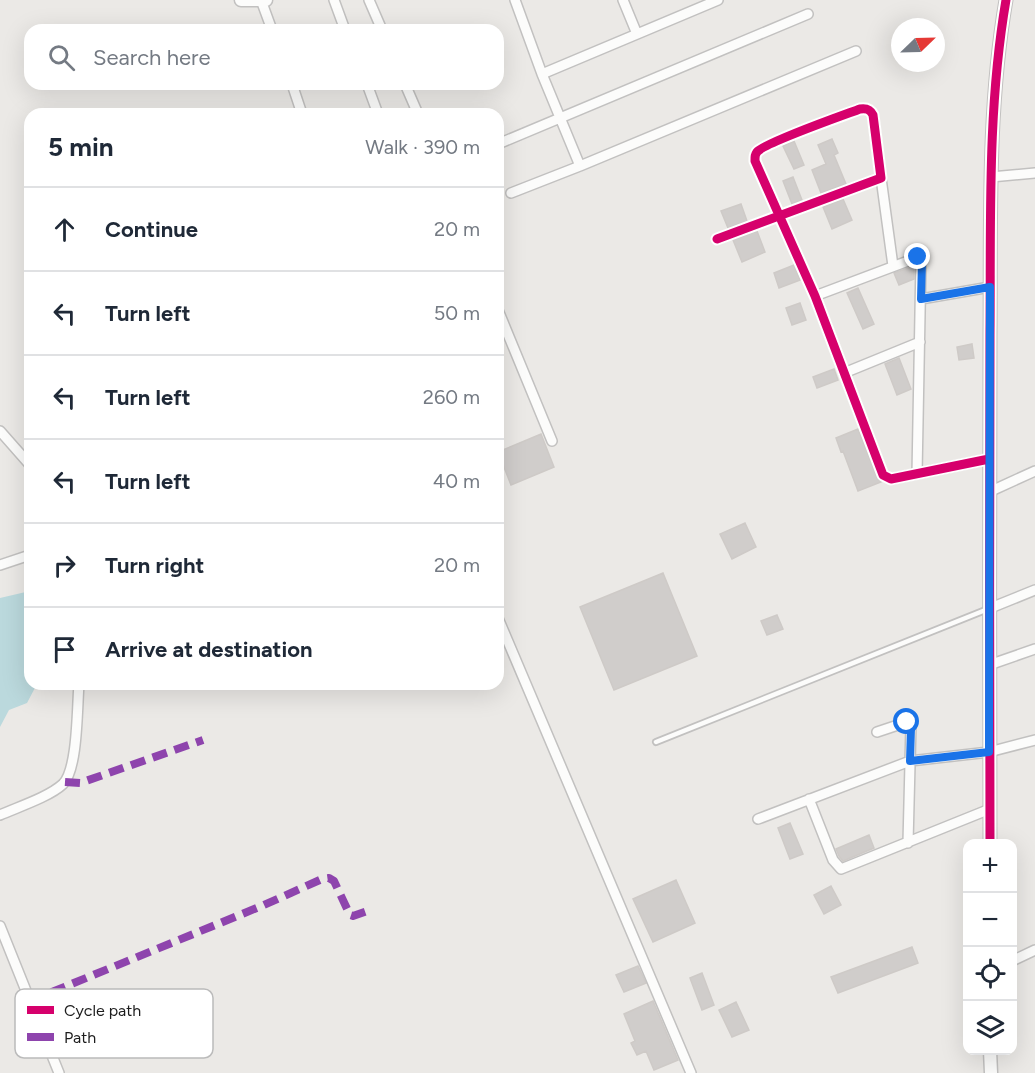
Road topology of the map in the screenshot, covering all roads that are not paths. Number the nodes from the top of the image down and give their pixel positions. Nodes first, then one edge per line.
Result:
1 (242, 0) edge
2 (263, 0) edge
3 (334, 0) edge
4 (369, 0) edge
5 (515, 0) edge
6 (623, 0) edge
7 (718, 0) edge
8 (1006, 0) edge
9 (700, 4) edge
10 (808, 14) dead end
11 (270, 24) edge
12 (343, 24) edge
13 (379, 24) edge
14 (637, 34) junction
15 (856, 51) dead end
16 (542, 75) junction
17 (294, 90) edge
18 (369, 90) edge
19 (408, 90) edge
20 (300, 108) edge
21 (376, 108) edge
22 (415, 108) edge
23 (560, 119) junction
24 (504, 142) edge
25 (580, 166) junction
26 (1035, 173) edge
27 (991, 177) junction
28 (881, 178) junction
29 (511, 193) dead end
30 (779, 215) junction
31 (717, 239) dead end
32 (893, 266) junction
33 (990, 287) junction
34 (815, 296) junction
35 (921, 299) junction
36 (504, 325) edge
37 (920, 342) junction
38 (844, 373) junction
39 (0, 431) edge
40 (552, 441) dead end
41 (24, 458) edge
42 (989, 459) junction
43 (1035, 471) edge
44 (917, 474) junction
45 (989, 492) junction
46 (24, 557) edge
47 (0, 565) edge
48 (1035, 590) edge
49 (988, 609) junction
50 (504, 632) edge
51 (1035, 649) edge
52 (989, 665) junction
53 (79, 690) edge
54 (877, 732) dead end
55 (1035, 740) edge
56 (656, 742) dead end
57 (989, 752) junction
58 (910, 761) junction
59 (809, 799) junction
60 (990, 809) junction
61 (0, 814) edge
62 (758, 819) dead end
63 (990, 839) edge
64 (908, 843) junction
65 (0, 926) edge
66 (1035, 951) edge
67 (1017, 959) edge
68 (25, 989) edge
69 (990, 1055) edge
70 (53, 1058) edge
71 (59, 1073) edge
72 (691, 1073) edge
73 (991, 1073) edge

1 - 2 street
2 - 11 street
3 - 12 street
4 - 13 street
5 - 16 street
6 - 14 street
7 - 9 street
8 - 27 street
9 - 14 street
10 - 23 street
14 - 16 street
15 - 25 street
16 - 23 street
17 - 20 street
18 - 21 street
19 - 22 street
23 - 24 street
23 - 25 street
25 - 29 street
26 - 27 street
27 - 33 street
28 - 30 street
28 - 30 street
28 - 32 street
30 - 31 street
30 - 34 street
32 - 34 street
32 - 35 street
33 - 35 street
33 - 42 street
34 - 38 street
35 - 37 street
36 - 40 street
37 - 38 street
37 - 44 street
38 - 44 street
39 - 41 street
42 - 44 street
42 - 45 street
43 - 45 street
45 - 49 street
46 - 47 street
48 - 49 street
49 - 52 street
49 - 56 lane
50 - 72 street
51 - 52 street
52 - 57 street
53 - 61 street
54 - 58 street
55 - 57 street
57 - 58 street
57 - 60 street
58 - 59 street
58 - 64 street
59 - 62 street
59 - 64 street
60 - 63 street
60 - 64 street
65 - 68 street
66 - 67 street
69 - 73 street
70 - 71 street

